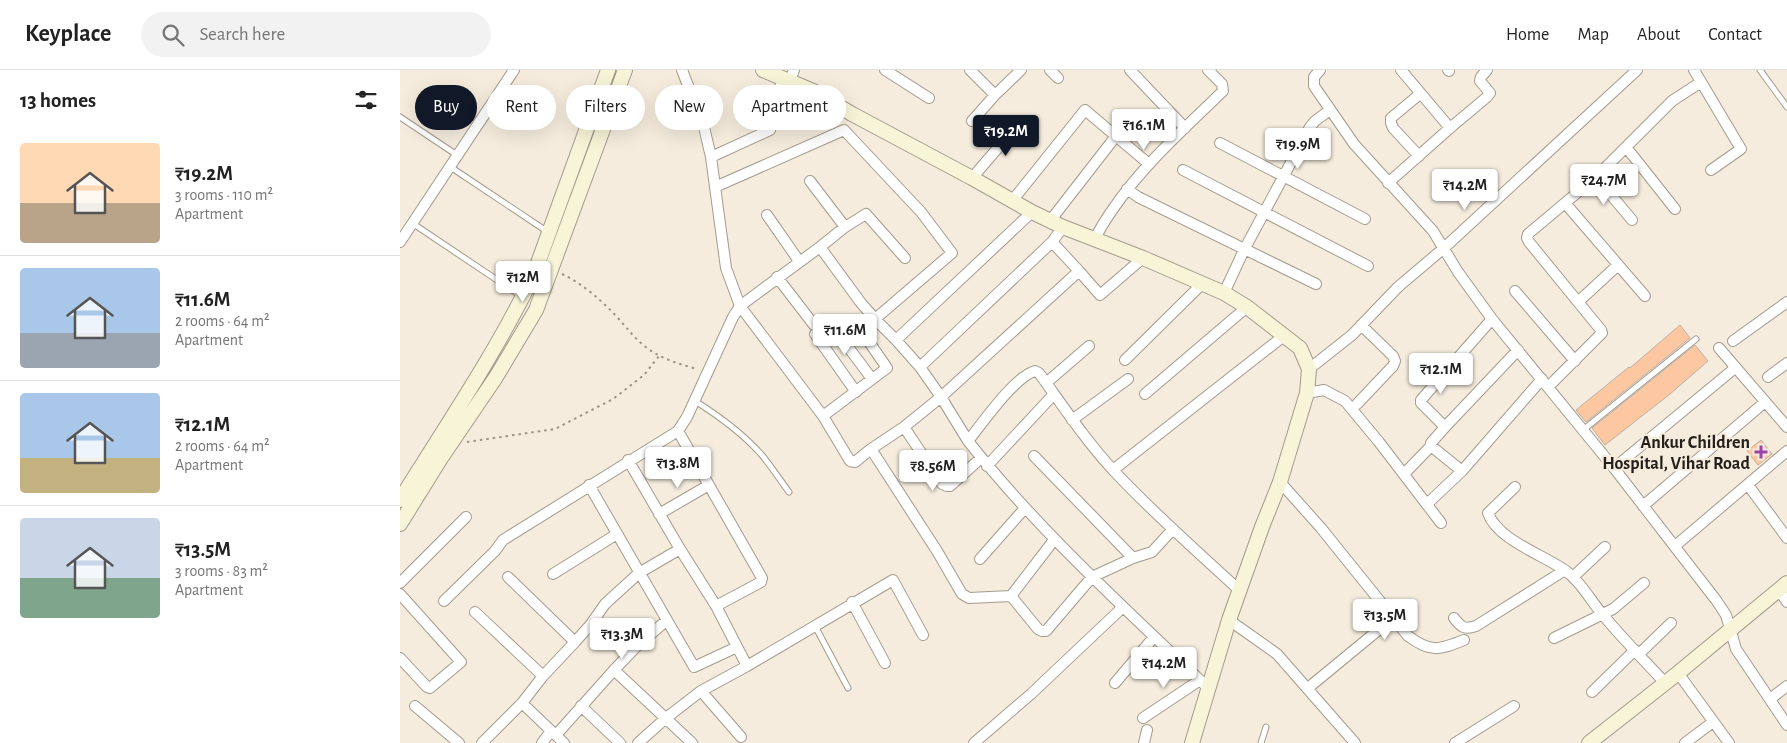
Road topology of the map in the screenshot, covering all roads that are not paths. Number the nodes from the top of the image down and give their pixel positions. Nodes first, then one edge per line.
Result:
1 (514, 70) edge
2 (608, 70) edge
3 (625, 70) edge
4 (682, 70) edge
5 (763, 70) edge
6 (885, 70) edge
7 (970, 70) edge
8 (1021, 70) edge
9 (1050, 70) edge
10 (1130, 70) edge
11 (1208, 70) edge
12 (1402, 70) edge
13 (1487, 70) edge
14 (1637, 70) edge
15 (1694, 70) edge
16 (1760, 70) edge
17 (1314, 72) edge
18 (789, 77) edge
19 (1058, 78) dead end
20 (1701, 82) junction
21 (1420, 94) junction
22 (994, 96) junction
23 (929, 98) dead end
24 (1787, 107) edge
25 (1330, 110) junction
26 (852, 114) junction
27 (400, 117) edge
28 (1021, 120) dead end
29 (972, 121) dead end
30 (846, 126) edge
31 (1185, 128) junction
32 (1450, 128) junction
33 (844, 130) joint
34 (1116, 136) junction
35 (1220, 143) dead end
36 (1626, 148) junction
37 (457, 155) junction
38 (1419, 156) junction
39 (711, 157) junction
40 (1149, 164) junction
41 (449, 166) junction
42 (1183, 170) dead end
43 (1712, 170) dead end
44 (1283, 177) junction
45 (1596, 177) junction
46 (972, 178) junction
47 (810, 180) dead end
48 (1388, 183) junction
49 (715, 187) junction
50 (1127, 189) junction
51 (1012, 200) junction
52 (1565, 203) junction
53 (1675, 209) dead end
54 (1032, 212) junction
55 (1265, 212) junction
56 (767, 215) dead end
57 (1365, 219) dead end
58 (1632, 220) dead end
59 (412, 224) junction
60 (1057, 224) junction
61 (845, 227) junction
62 (548, 232) junction
63 (562, 239) junction
64 (1095, 239) junction
65 (400, 242) edge
66 (1052, 242) junction
67 (820, 248) junction
68 (1444, 248) junction
69 (1244, 250) junction
70 (905, 258) dead end
71 (1143, 258) junction
72 (799, 261) junction
73 (1618, 265) junction
74 (1368, 266) dead end
75 (1079, 270) junction
76 (777, 278) junction
77 (1202, 284) junction
78 (1316, 284) dead end
79 (1516, 291) dead end
80 (1224, 293) junction
81 (1646, 296) dead end
82 (523, 297) junction
83 (1578, 302) junction
84 (1787, 302) edge
85 (740, 306) junction
86 (1247, 307) junction
87 (875, 319) junction
88 (1492, 319) junction
89 (1361, 325) junction
90 (834, 328) dead end
91 (1285, 335) junction
92 (1696, 339) dead end
93 (896, 340) junction
94 (1733, 341) dead end
95 (1089, 346) dead end
96 (1719, 348) dead end
97 (1518, 350) junction
98 (1125, 360) dead end
99 (1576, 360) junction
100 (1787, 363) edge
101 (920, 367) junction
102 (483, 368) junction
103 (1735, 368) junction
104 (1309, 369) junction
105 (496, 377) junction
106 (1768, 377) dead end
107 (872, 379) junction
108 (1128, 379) dead end
109 (1046, 383) junction
110 (1545, 383) junction
111 (856, 392) junction
112 (1307, 393) junction
113 (1054, 394) junction
114 (1145, 394) dead end
115 (941, 397) junction
116 (695, 401) junction
117 (1765, 402) junction
118 (1357, 404) dead end
119 (823, 416) junction
120 (1072, 420) junction
121 (904, 426) junction
122 (1445, 427) junction
123 (1787, 427) edge
124 (1583, 430) junction
125 (678, 431) junction
126 (968, 441) junction
127 (1431, 446) junction
128 (871, 450) junction
129 (1786, 454) edge
130 (1034, 456) dead end
131 (628, 460) junction
132 (984, 462) junction
133 (1614, 468) junction
134 (1113, 470) junction
135 (1462, 471) junction
136 (1404, 474) junction
137 (1280, 482) junction
138 (417, 485) junction
139 (589, 485) junction
140 (709, 485) junction
141 (1748, 485) junction
142 (1515, 487) dead end
143 (789, 492) dead end
144 (400, 500) edge
145 (1427, 504) junction
146 (1643, 506) junction
147 (1025, 508) junction
148 (659, 514) junction
149 (466, 517) dead end
150 (1441, 523) dead end
151 (400, 524) edge
152 (1173, 529) junction
153 (617, 534) junction
154 (1787, 538) edge
155 (1054, 540) junction
156 (1675, 546) junction
157 (1605, 547) dead end
158 (680, 549) junction
159 (1133, 558) junction
160 (980, 559) dead end
161 (1565, 570) junction
162 (639, 573) junction
163 (553, 574) dead end
164 (508, 577) dead end
165 (1092, 577) junction
166 (1573, 578) junction
167 (400, 583) edge
168 (1644, 583) dead end
169 (1783, 586) edge
170 (1239, 590) junction
171 (400, 594) edge
172 (1011, 596) junction
173 (444, 601) dead end
174 (852, 602) junction
175 (1787, 602) edge
176 (716, 606) junction
177 (1123, 607) junction
178 (475, 612) dead end
179 (1603, 615) junction
180 (1393, 618) junction
181 (1454, 618) dead end
182 (666, 620) junction
183 (1229, 620) junction
184 (1671, 623) dead end
185 (815, 625) junction
186 (1731, 628) junction
187 (923, 635) dead end
188 (1154, 637) junction
189 (1554, 638) dead end
190 (1464, 640) dead end
191 (575, 642) junction
192 (737, 647) junction
193 (1637, 652) junction
194 (400, 658) edge
195 (886, 663) dead end
196 (748, 666) junction
197 (614, 670) junction
198 (1678, 673) junction
199 (543, 676) junction
200 (1115, 682) dead end
201 (1665, 683) junction
202 (1204, 684) junction
203 (1787, 686) edge
204 (848, 688) dead end
205 (1308, 688) junction
206 (701, 691) junction
207 (1592, 692) dead end
208 (1770, 699) junction
209 (522, 703) junction
210 (416, 706) dead end
211 (581, 706) junction
212 (1514, 706) dead end
213 (666, 718) junction
214 (1143, 718) dead end
215 (1713, 722) junction
216 (1787, 725) edge
217 (1266, 727) dead end
218 (1147, 730) dead end
219 (553, 733) junction
220 (741, 738) dead end
221 (459, 743) edge
222 (482, 743) edge
223 (542, 743) edge
224 (564, 743) edge
225 (620, 743) edge
226 (638, 743) edge
227 (692, 743) edge
228 (974, 743) edge
229 (1144, 743) edge
230 (1192, 743) edge
231 (1261, 743) edge
232 (1355, 743) edge
233 (1455, 743) edge
234 (1588, 743) edge
235 (1685, 743) edge
236 (1728, 743) edge

1 - 37 street
2 - 62 street
3 - 63 street
4 - 39 street
5 - 18 street
6 - 23 street
7 - 22 street
8 - 22 street
9 - 19 street
10 - 31 street
11 - 31 street
12 - 21 street
13 - 32 street
14 - 68 street
15 - 20 street
16 - 24 lane
17 - 25 street
18 - 26 street
18 - 39 street
20 - 36 street
20 - 43 street
21 - 32 street
21 - 38 street
22 - 29 street
25 - 44 street
25 - 48 street
26 - 30 street
26 - 46 street
27 - 37 lane
28 - 46 street
31 - 40 street
32 - 38 street
33 - 49 street
33 - 87 street
34 - 40 street
34 - 51 street
34 - 60 street
35 - 44 street
36 - 45 street
36 - 53 street
37 - 41 street
38 - 48 street
39 - 49 street
40 - 50 street
41 - 59 street
41 - 62 lane
42 - 55 street
44 - 55 street
44 - 57 street
45 - 52 street
45 - 58 street
46 - 51 street
47 - 61 street
48 - 68 street
49 - 85 street
50 - 64 street
50 - 69 street
51 - 54 street
52 - 73 street
52 - 83 street
54 - 60 street
54 - 93 street
55 - 69 street
55 - 74 street
56 - 72 street
59 - 65 street
59 - 82 lane
60 - 64 street
60 - 66 street
61 - 67 street
61 - 70 street
62 - 63 lane
62 - 82 street
63 - 105 street
64 - 71 street
66 - 75 street
66 - 101 street
67 - 72 street
67 - 87 street
68 - 88 street
68 - 89 street
69 - 78 street
69 - 80 street
71 - 75 street
71 - 77 street
72 - 76 street
73 - 81 street
73 - 83 street
75 - 115 street
76 - 85 street
76 - 111 street
77 - 80 street
77 - 98 street
79 - 99 street
80 - 86 street
82 - 102 street
83 - 99 street
84 - 94 street
85 - 116 street
85 - 119 street
86 - 91 street
86 - 114 street
87 - 93 street
87 - 107 street
88 - 97 street
88 - 122 street
89 - 104 street
89 - 118 street
90 - 107 street
91 - 104 street
91 - 134 street
92 - 124 lane
93 - 101 street
95 - 109 street
96 - 103 street
97 - 110 street
97 - 122 street
99 - 110 street
100 - 106 street
101 - 115 street
102 - 105 street
102 - 138 street
103 - 117 street
103 - 133 street
104 - 112 street
105 - 138 street
107 - 111 street
108 - 120 street
109 - 113 street
109 - 126 street
110 - 124 street
110 - 135 street
111 - 119 street
112 - 136 street
112 - 137 street
113 - 120 street
113 - 132 street
115 - 121 street
115 - 126 street
116 - 125 street
116 - 143 lane
117 - 123 street
117 - 146 street
119 - 128 street
120 - 134 street
121 - 128 street
121 - 132 street
122 - 127 street
124 - 133 street
125 - 131 street
125 - 140 street
126 - 132 street
127 - 135 street
127 - 136 street
128 - 172 street
129 - 141 street
130 - 159 street
131 - 139 street
131 - 148 street
132 - 147 street
133 - 146 street
134 - 152 street
135 - 145 street
136 - 145 street
137 - 170 street
137 - 180 street
138 - 144 street
138 - 151 street
139 - 153 street
139 - 173 street
140 - 148 street
140 - 176 street
141 - 154 street
141 - 156 street
142 - 161 street
145 - 150 street
146 - 156 street
147 - 155 street
147 - 160 street
148 - 158 street
149 - 167 street
152 - 159 street
152 - 170 street
153 - 162 street
153 - 163 street
155 - 165 street
155 - 172 street
156 - 186 street
157 - 166 street
158 - 162 street
158 - 176 street
159 - 165 street
161 - 166 street
161 - 181 street
162 - 182 street
162 - 191 street
164 - 191 street
165 - 172 street
165 - 177 street
166 - 179 street
168 - 179 street
169 - 175 street
169 - 186 street
170 - 183 street
171 - 194 street
174 - 185 street
174 - 187 street
174 - 195 street
176 - 192 street
177 - 188 street
177 - 228 street
178 - 199 street
179 - 189 street
179 - 193 street
180 - 190 street
180 - 205 street
182 - 192 street
182 - 197 street
183 - 202 street
183 - 205 street
184 - 193 street
185 - 196 street
185 - 204 lane
186 - 198 street
186 - 208 street
188 - 200 street
188 - 202 street
191 - 199 street
192 - 196 street
193 - 201 street
193 - 207 street
196 - 206 street
197 - 211 street
197 - 213 street
198 - 201 street
198 - 215 street
199 - 209 street
201 - 234 street
202 - 214 street
202 - 230 street
203 - 208 street
205 - 232 street
206 - 213 street
206 - 220 street
208 - 216 street
209 - 219 street
209 - 222 street
210 - 221 street
211 - 219 street
211 - 225 street
212 - 233 street
213 - 226 street
213 - 227 street
215 - 235 street
215 - 236 street
217 - 231 lane
218 - 229 street
219 - 223 street
219 - 224 street

